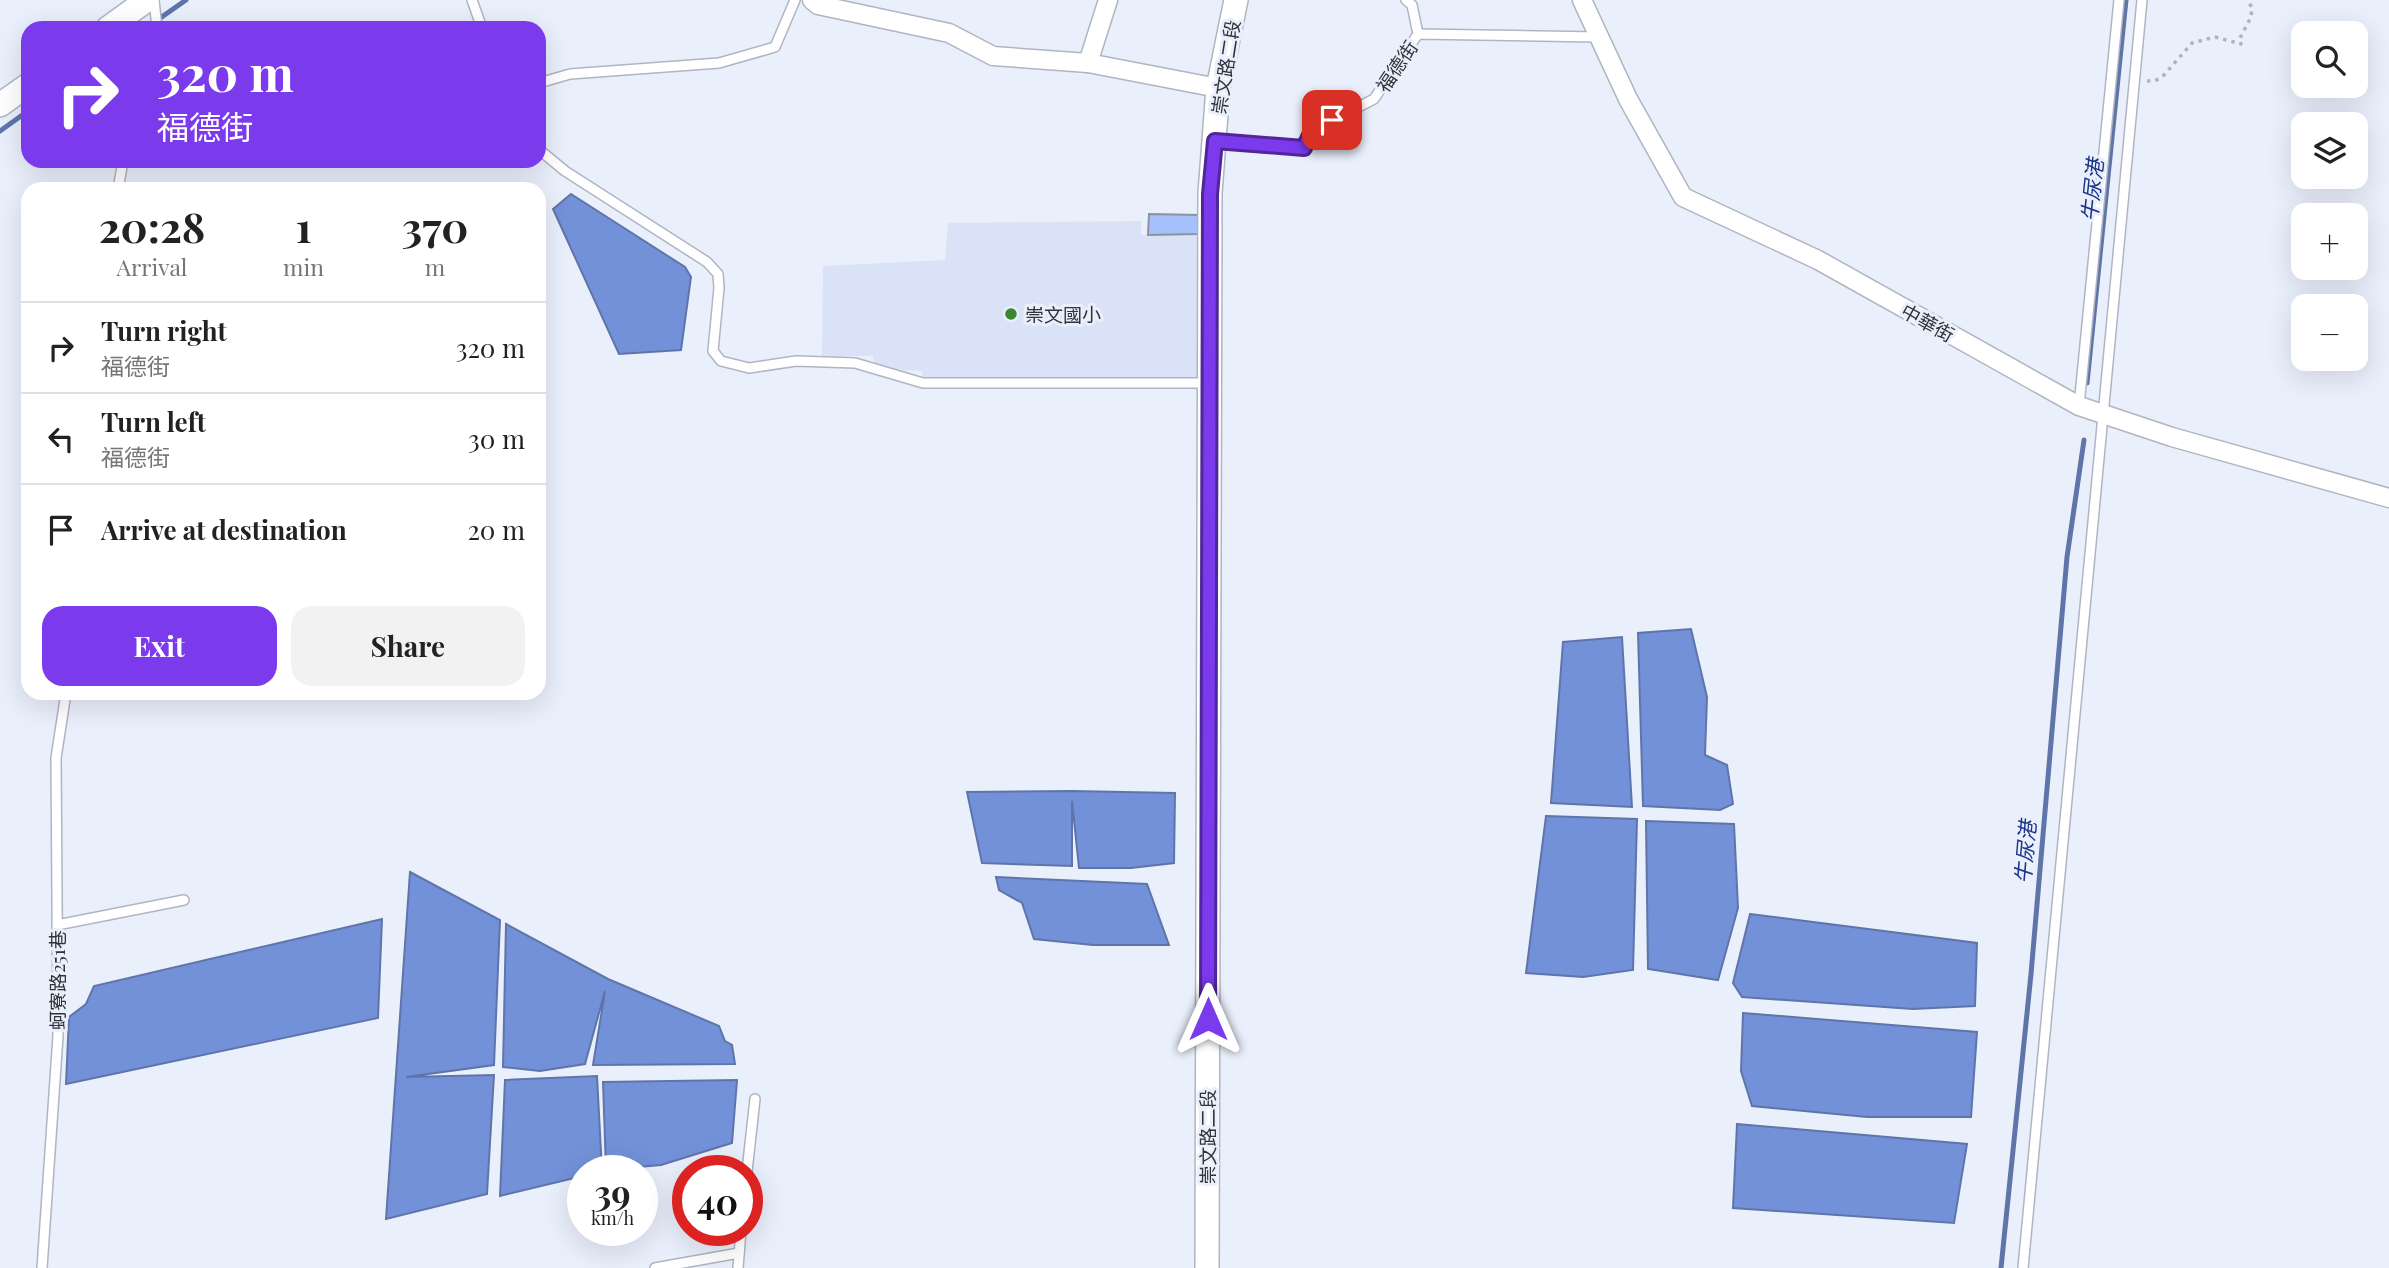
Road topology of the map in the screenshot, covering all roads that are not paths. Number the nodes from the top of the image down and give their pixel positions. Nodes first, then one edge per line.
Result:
1 (154, 0) edge
2 (472, 0) edge
3 (794, 0) edge
4 (812, 0) edge
5 (1108, 0) edge
6 (1236, 0) edge
7 (1406, 0) edge
8 (1581, 0) edge
9 (2119, 0) edge
10 (2142, 0) edge
11 (151, 6) edge
12 (122, 21) edge
13 (480, 21) edge
14 (1418, 34) junction
15 (1599, 37) junction
16 (1088, 63) junction
17 (546, 81) edge
18 (1218, 88) junction
19 (21, 90) edge
20 (0, 105) edge
21 (1215, 141) junction
22 (546, 155) edge
23 (1210, 383) junction
24 (2079, 406) junction
25 (2102, 414) junction
26 (2389, 498) edge
27 (65, 700) edge
28 (184, 900) dead end
29 (57, 925) junction
30 (755, 1099) dead end
31 (749, 1155) edge
32 (740, 1246) edge
33 (739, 1254) junction
34 (42, 1268) edge
35 (655, 1268) edge
36 (738, 1268) edge
37 (1207, 1268) edge
38 (2024, 1268) edge

1 - 11 lane
2 - 13 lane
3 - 17 lane
4 - 16 street
5 - 16 street
6 - 18 street, 崇文路二段
7 - 14 lane
8 - 15 street, 中華街
9 - 24 lane
10 - 25 lane
11 - 12 street
14 - 15 lane, 福德街
14 - 21 lane, 福德街
15 - 24 street, 中華街
16 - 18 street
18 - 21 street, 崇文路二段
19 - 20 street
21 - 23 street, 崇文路二段
22 - 23 lane
23 - 37 street, 崇文路二段
24 - 25 street, 中華街
25 - 26 street, 中華街
25 - 38 lane
27 - 29 lane, 蚵寮路251巷
28 - 29 lane
29 - 34 lane, 蚵寮路251巷
30 - 31 lane
32 - 33 lane
33 - 35 lane
33 - 36 lane

